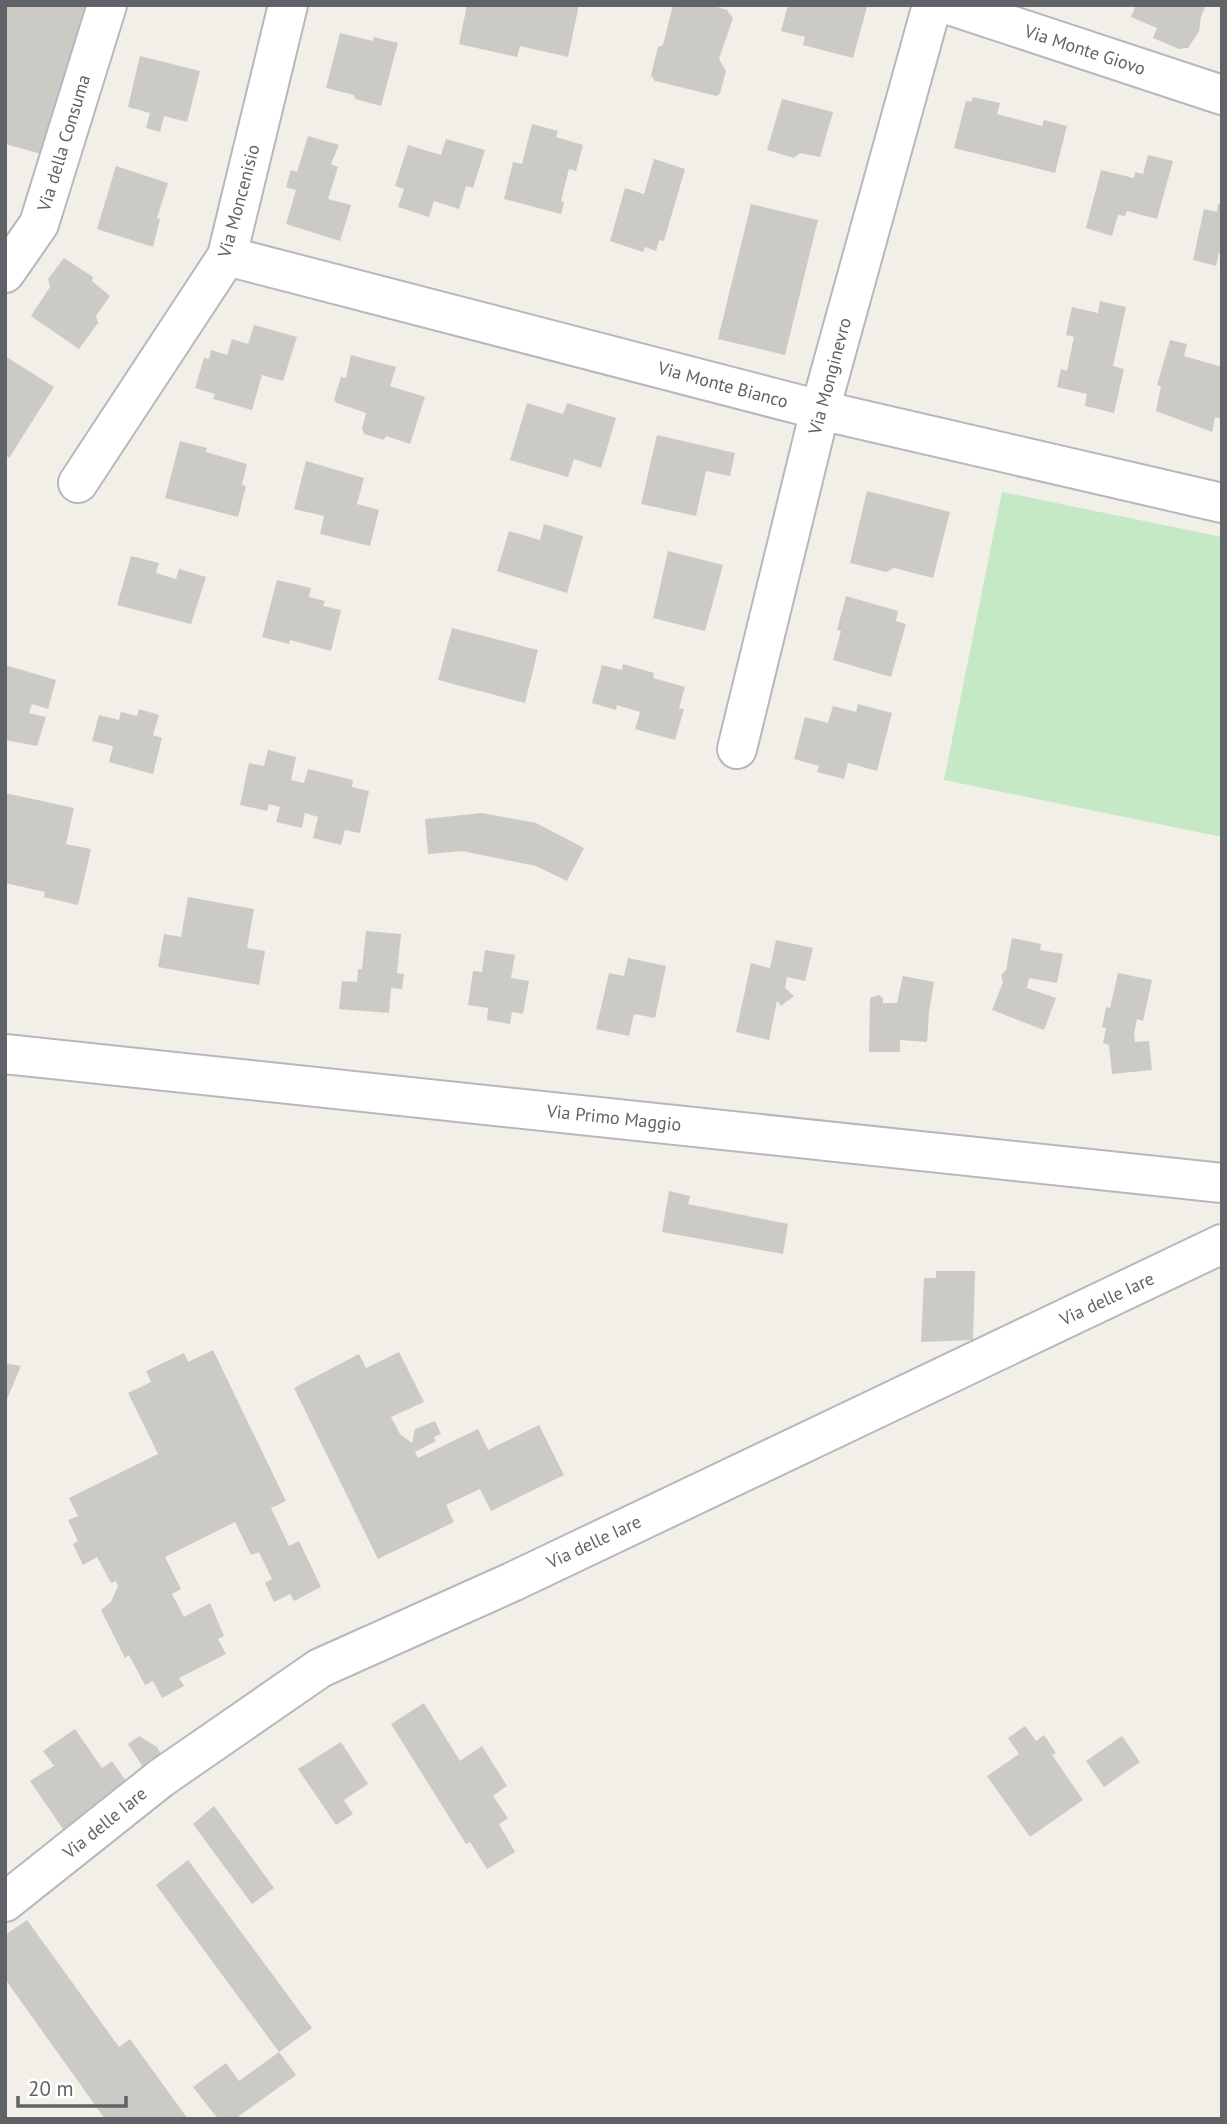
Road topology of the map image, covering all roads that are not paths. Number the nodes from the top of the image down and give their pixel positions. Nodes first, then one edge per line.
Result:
1 (107, 5) edge
2 (288, 5) edge
3 (932, 5) edge
4 (949, 5) edge
5 (1222, 95) edge
6 (227, 256) junction
7 (5, 273) edge
8 (820, 410) junction
9 (78, 483) dead end
10 (1222, 503) edge
11 (737, 749) dead end
12 (5, 1054) edge
13 (1222, 1183) edge
14 (1222, 1244) edge
15 (5, 1902) edge

1 - 7 street, Via della Consuma
2 - 6 street, Via Moncenisio
3 - 8 street, Via Monginevro
4 - 5 street, Via Monte Giovo
6 - 8 street, Via Monte Bianco
6 - 9 street, Via Moncenisio
8 - 10 street, Via Monte Bianco
8 - 11 street, Via Monginevro
12 - 13 street, Via Primo Maggio
14 - 15 street, Via delle Iare

